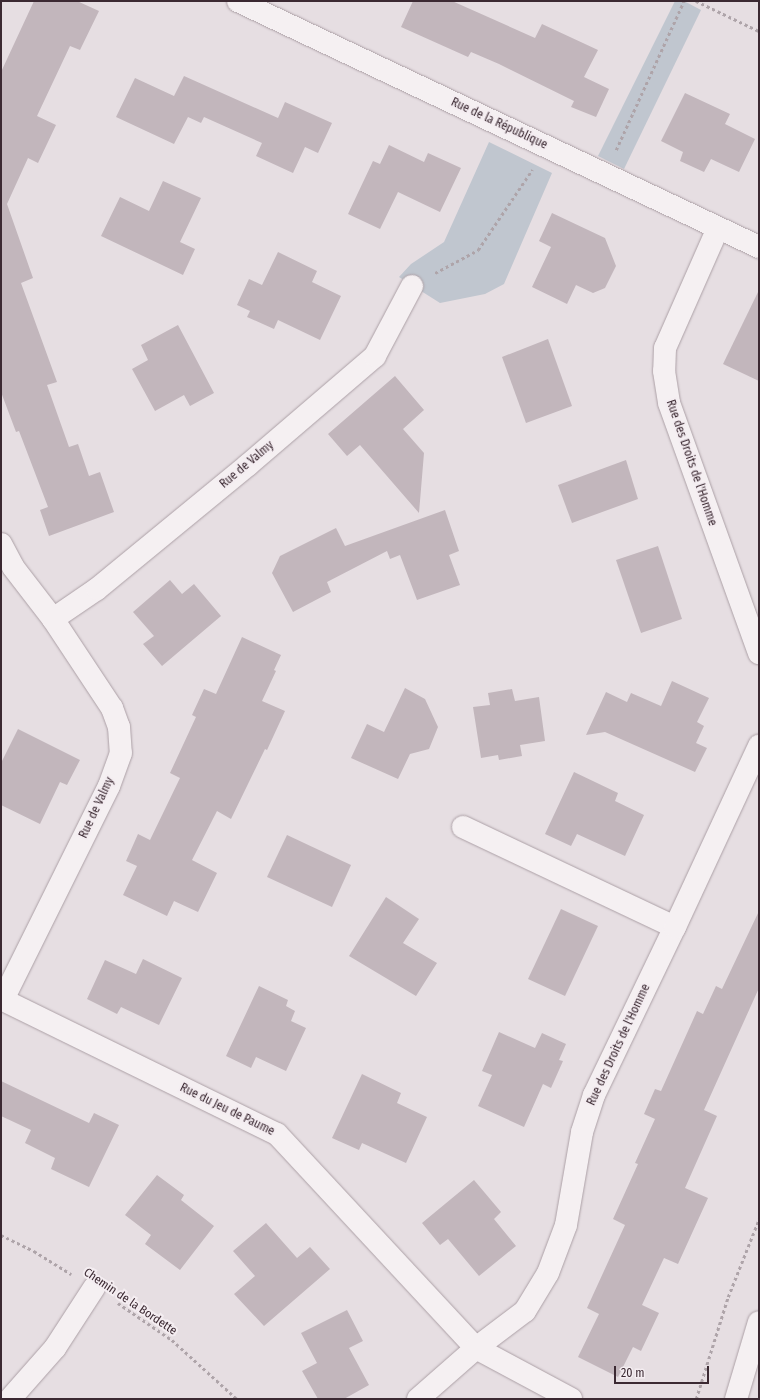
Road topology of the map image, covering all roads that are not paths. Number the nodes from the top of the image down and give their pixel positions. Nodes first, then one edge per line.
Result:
1 (238, 1) edge
2 (718, 228) junction
3 (759, 247) edge
4 (412, 286) road end
5 (1, 544) edge
6 (53, 619) junction
7 (759, 653) edge
8 (759, 746) edge
9 (463, 827) dead end
10 (675, 927) junction
11 (2, 1000) edge
12 (94, 1288) road end
13 (759, 1322) edge
14 (476, 1348) junction
15 (10, 1399) edge
16 (418, 1399) edge
17 (571, 1399) edge
18 (736, 1399) edge

1 - 2 street, Rue de la République
2 - 3 street, Rue de la République
2 - 7 street, Rue des Droits de l'Homme
4 - 6 street, Rue de Valmy
5 - 6 street, Rue de Valmy
6 - 11 street, Rue de Valmy
8 - 10 street, Rue des Droits de l'Homme
9 - 10 street
10 - 14 street, Rue des Droits de l'Homme
11 - 14 street, Rue du Jeu de Paume
12 - 15 street
13 - 18 street
14 - 16 street
14 - 17 street, Rue du Jeu de Paume

